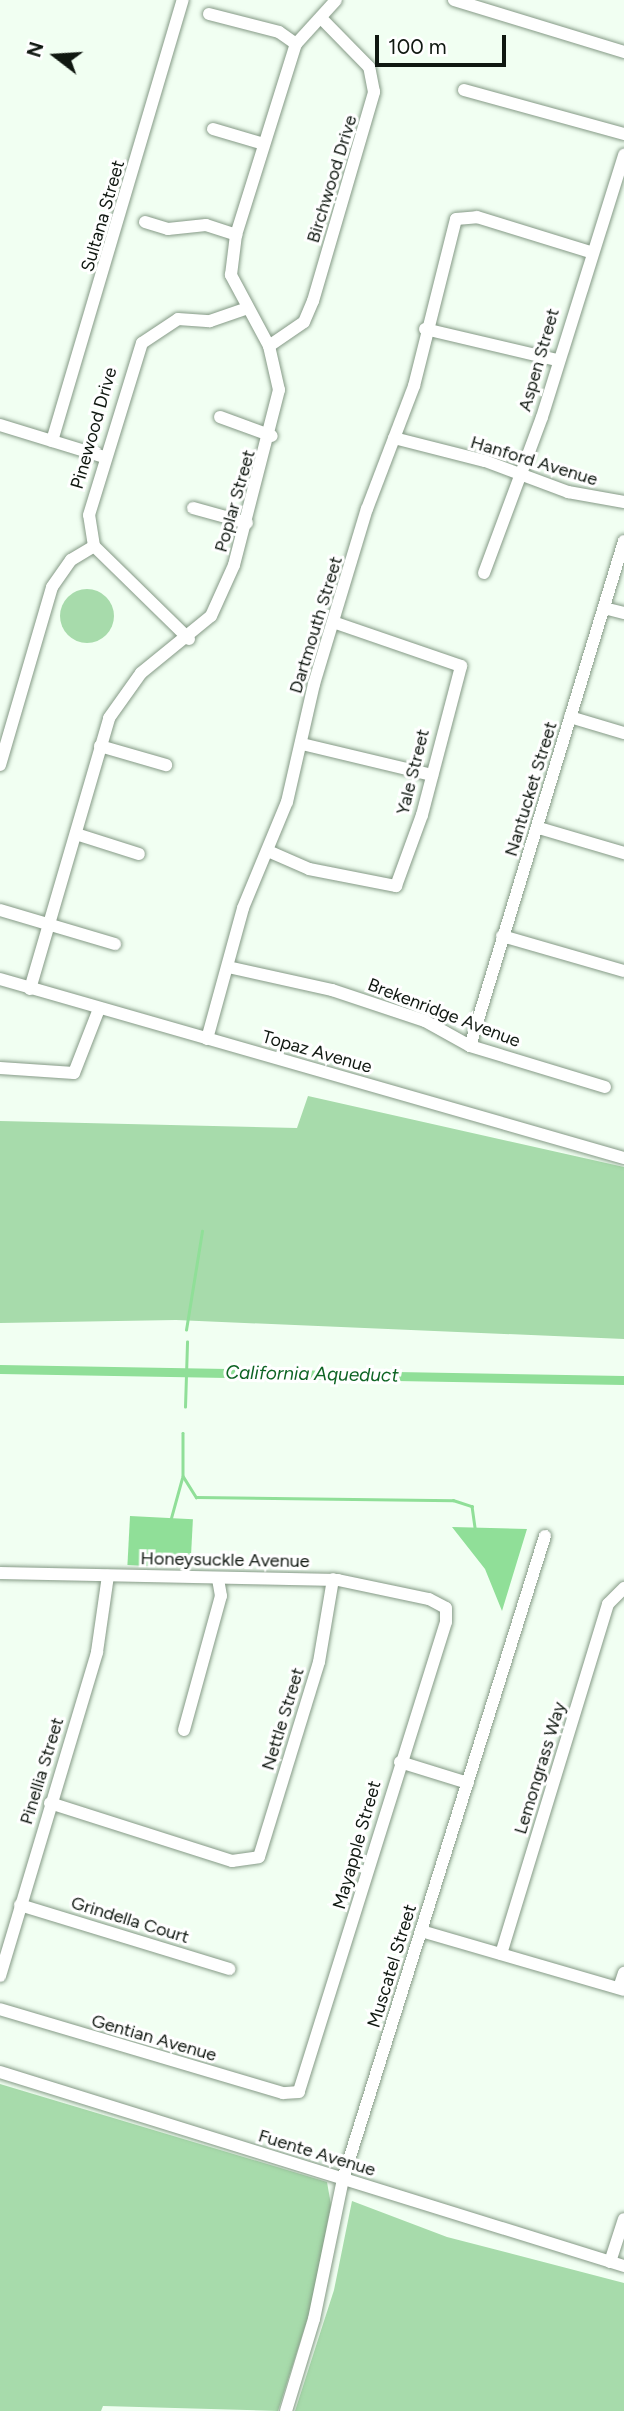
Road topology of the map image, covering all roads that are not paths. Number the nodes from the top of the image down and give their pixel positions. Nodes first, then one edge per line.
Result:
1 (183, 0) edge
2 (336, 0) edge
3 (454, 0) edge
4 (209, 15) dead end
5 (323, 19) junction
6 (296, 44) junction
7 (624, 52) edge
8 (464, 90) dead end
9 (213, 129) dead end
10 (624, 134) edge
11 (264, 145) junction
12 (624, 155) edge
13 (145, 222) dead end
14 (236, 235) junction
15 (593, 253) junction
16 (245, 309) junction
17 (425, 329) junction
18 (269, 346) junction
19 (556, 360) junction
20 (220, 417) dead end
21 (0, 425) edge
22 (272, 436) junction
23 (394, 438) junction
24 (52, 441) junction
25 (104, 457) junction
26 (520, 471) junction
27 (624, 502) edge
28 (193, 508) dead end
29 (247, 523) junction
30 (624, 541) edge
31 (94, 546) junction
32 (484, 573) dead end
33 (604, 608) junction
34 (624, 613) edge
35 (336, 623) junction
36 (189, 639) junction
37 (570, 717) junction
38 (624, 733) edge
39 (302, 744) junction
40 (100, 746) junction
41 (0, 765) edge
42 (166, 765) dead end
43 (432, 775) junction
44 (539, 828) junction
45 (76, 834) junction
46 (268, 851) junction
47 (624, 853) edge
48 (139, 854) dead end
49 (0, 910) edge
50 (46, 924) junction
51 (502, 936) junction
52 (115, 944) dead end
53 (228, 967) junction
54 (624, 971) edge
55 (0, 979) edge
56 (30, 989) junction
57 (99, 1009) junction
58 (207, 1039) junction
59 (470, 1046) junction
60 (0, 1069) edge
61 (605, 1087) dead end
62 (624, 1158) edge
63 (545, 1536) dead end
64 (0, 1573) edge
65 (108, 1576) junction
66 (218, 1579) junction
67 (333, 1580) junction
68 (619, 1591) edge
69 (446, 1608) joint
70 (184, 1730) dead end
71 (400, 1762) junction
72 (468, 1783) junction
73 (50, 1802) junction
74 (20, 1905) junction
75 (421, 1931) junction
76 (502, 1954) junction
77 (229, 1969) dead end
78 (624, 1973) edge
79 (0, 1976) edge
80 (622, 1989) edge
81 (0, 2009) edge
82 (0, 2072) edge
83 (299, 2092) joint
84 (343, 2179) junction
85 (624, 2219) edge
86 (611, 2262) junction
87 (624, 2266) edge
88 (286, 2411) edge

1 - 24 street, Sultana Street
2 - 5 street, Poplar Street
3 - 7 street
4 - 6 street
5 - 6 street, Poplar Street
5 - 18 street, Birchwood Drive
6 - 11 street, Poplar Street
8 - 10 street
9 - 11 street
11 - 14 street, Poplar Street
12 - 15 street, Aspen Street
13 - 14 street
14 - 16 street, Poplar Street
15 - 17 street, Dartmouth Street
15 - 19 street, Aspen Street
16 - 18 street, Poplar Street
16 - 25 street, Pinewood Drive
17 - 19 street
17 - 23 street, Dartmouth Street
18 - 22 street, Poplar Street
19 - 26 street, Aspen Street
20 - 22 street
21 - 24 street
22 - 29 street, Poplar Street
23 - 26 street, Hanford Avenue
23 - 35 street, Dartmouth Street
24 - 25 street
25 - 31 street, Pinewood Drive
26 - 27 street, Hanford Avenue
26 - 32 street, Aspen Street
28 - 29 street
29 - 36 street, Poplar Street
30 - 33 street, Nantucket Street
31 - 36 street
31 - 41 street
33 - 34 street
33 - 37 street, Nantucket Street
35 - 39 street, Dartmouth Street
35 - 43 street, Yale Street
36 - 40 street, Poplar Street
37 - 38 street
37 - 44 street, Nantucket Street
39 - 43 street
39 - 46 street, Dartmouth Street
40 - 42 street
40 - 45 street, Poplar Street
43 - 46 street, Yale Street
44 - 47 street
44 - 51 street, Nantucket Street
45 - 48 street
45 - 50 street, Poplar Street
46 - 53 street, Dartmouth Street
49 - 50 street
50 - 52 street
50 - 56 street, Poplar Street
51 - 54 street
51 - 59 street, Nantucket Street
53 - 58 street, Dartmouth Street
53 - 59 street, Brekenridge Avenue
55 - 56 street, Topaz Avenue
56 - 57 street, Topaz Avenue
57 - 58 street, Topaz Avenue
57 - 60 street
58 - 62 street, Topaz Avenue
59 - 61 street, Brekenridge Avenue
63 - 72 street, Muscatel Street
64 - 65 street, Honeysuckle Avenue
65 - 66 street, Honeysuckle Avenue
65 - 73 street, Pinellia Street
66 - 67 street, Honeysuckle Avenue
66 - 70 street
67 - 69 street, Honeysuckle Avenue
67 - 73 street, Nettle Street
68 - 76 street, Lemongrass Way
69 - 71 street, Mayapple Street
71 - 72 street
71 - 83 street, Mayapple Street
72 - 75 street, Muscatel Street
73 - 74 street, Pinellia Street
74 - 77 street, Grindella Court
74 - 79 street, Pinellia Street
75 - 76 street
75 - 84 street, Muscatel Street
76 - 80 street
78 - 80 street
81 - 83 street, Gentian Avenue
82 - 84 street, Fuente Avenue
84 - 86 street, Fuente Avenue
84 - 88 street, Muscatel Street
85 - 86 street
86 - 87 street, Fuente Avenue

